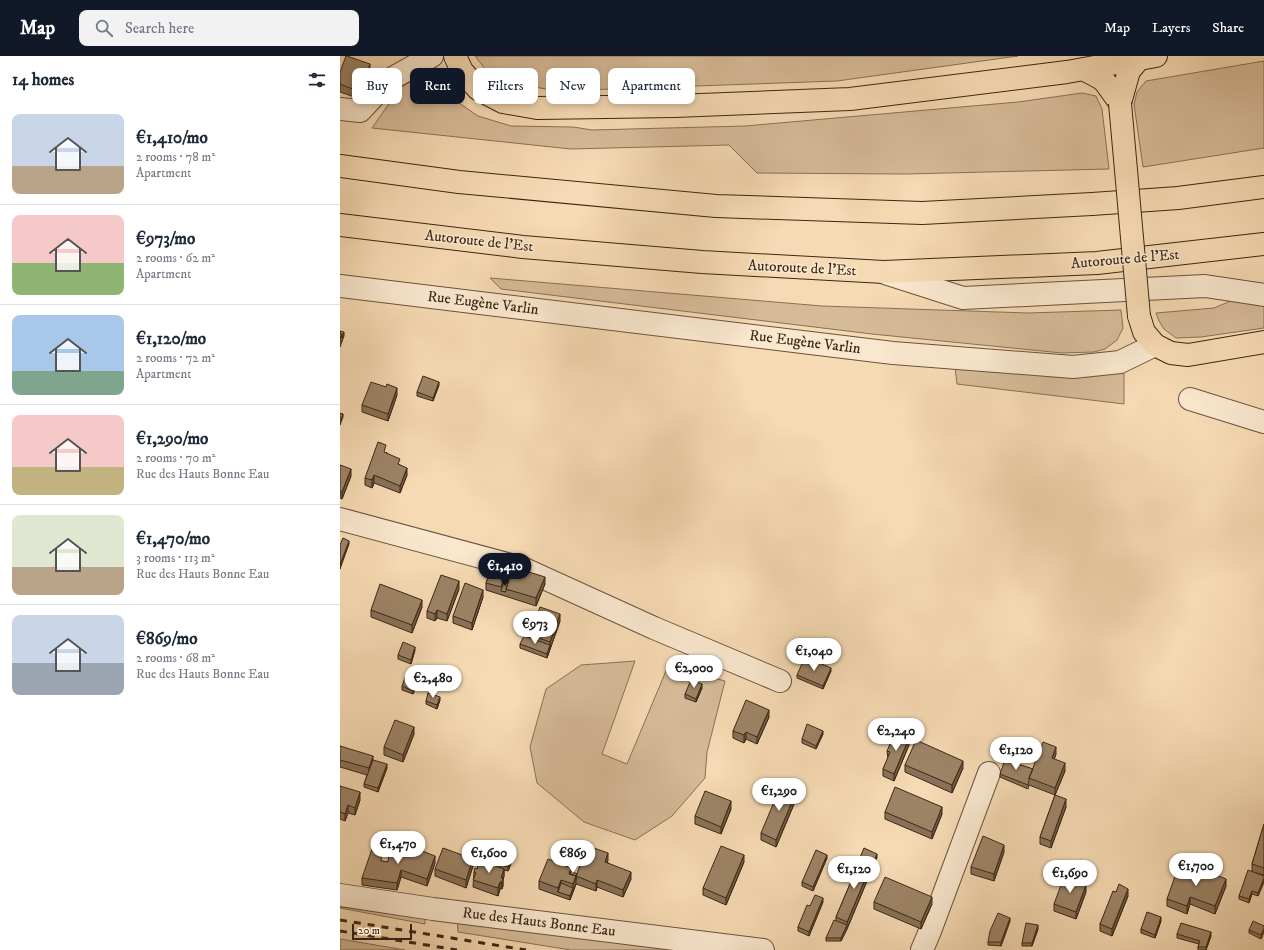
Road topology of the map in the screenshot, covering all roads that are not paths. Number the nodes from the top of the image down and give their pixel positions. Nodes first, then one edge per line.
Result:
1 (432, 56) edge
2 (455, 56) edge
3 (1148, 57) edge
4 (1083, 69) junction
5 (1120, 102) junction
6 (340, 109) edge
7 (340, 166) edge
8 (1264, 187) edge
9 (340, 225) edge
10 (1264, 244) edge
11 (884, 272) junction
12 (340, 286) edge
13 (1264, 295) edge
14 (1264, 342) edge
15 (1155, 346) junction
16 (1190, 399) dead end
17 (1264, 422) edge
18 (340, 519) edge
19 (780, 681) dead end
20 (989, 773) dead end
21 (340, 895) edge
22 (763, 950) edge
23 (922, 950) edge

1 - 6 street
2 - 4 main road
3 - 4 main road
3 - 5 main road
4 - 5 main road
5 - 15 main road, bridge
7 - 8 main road
9 - 11 main road, Autoroute de l’Est
10 - 11 main road, Autoroute de l’Est
11 - 13 street
12 - 15 street, Rue Eugène Varlin
14 - 15 main road
16 - 17 street
18 - 19 street
20 - 23 street
21 - 22 street, Rue des Hauts Bonne Eau

